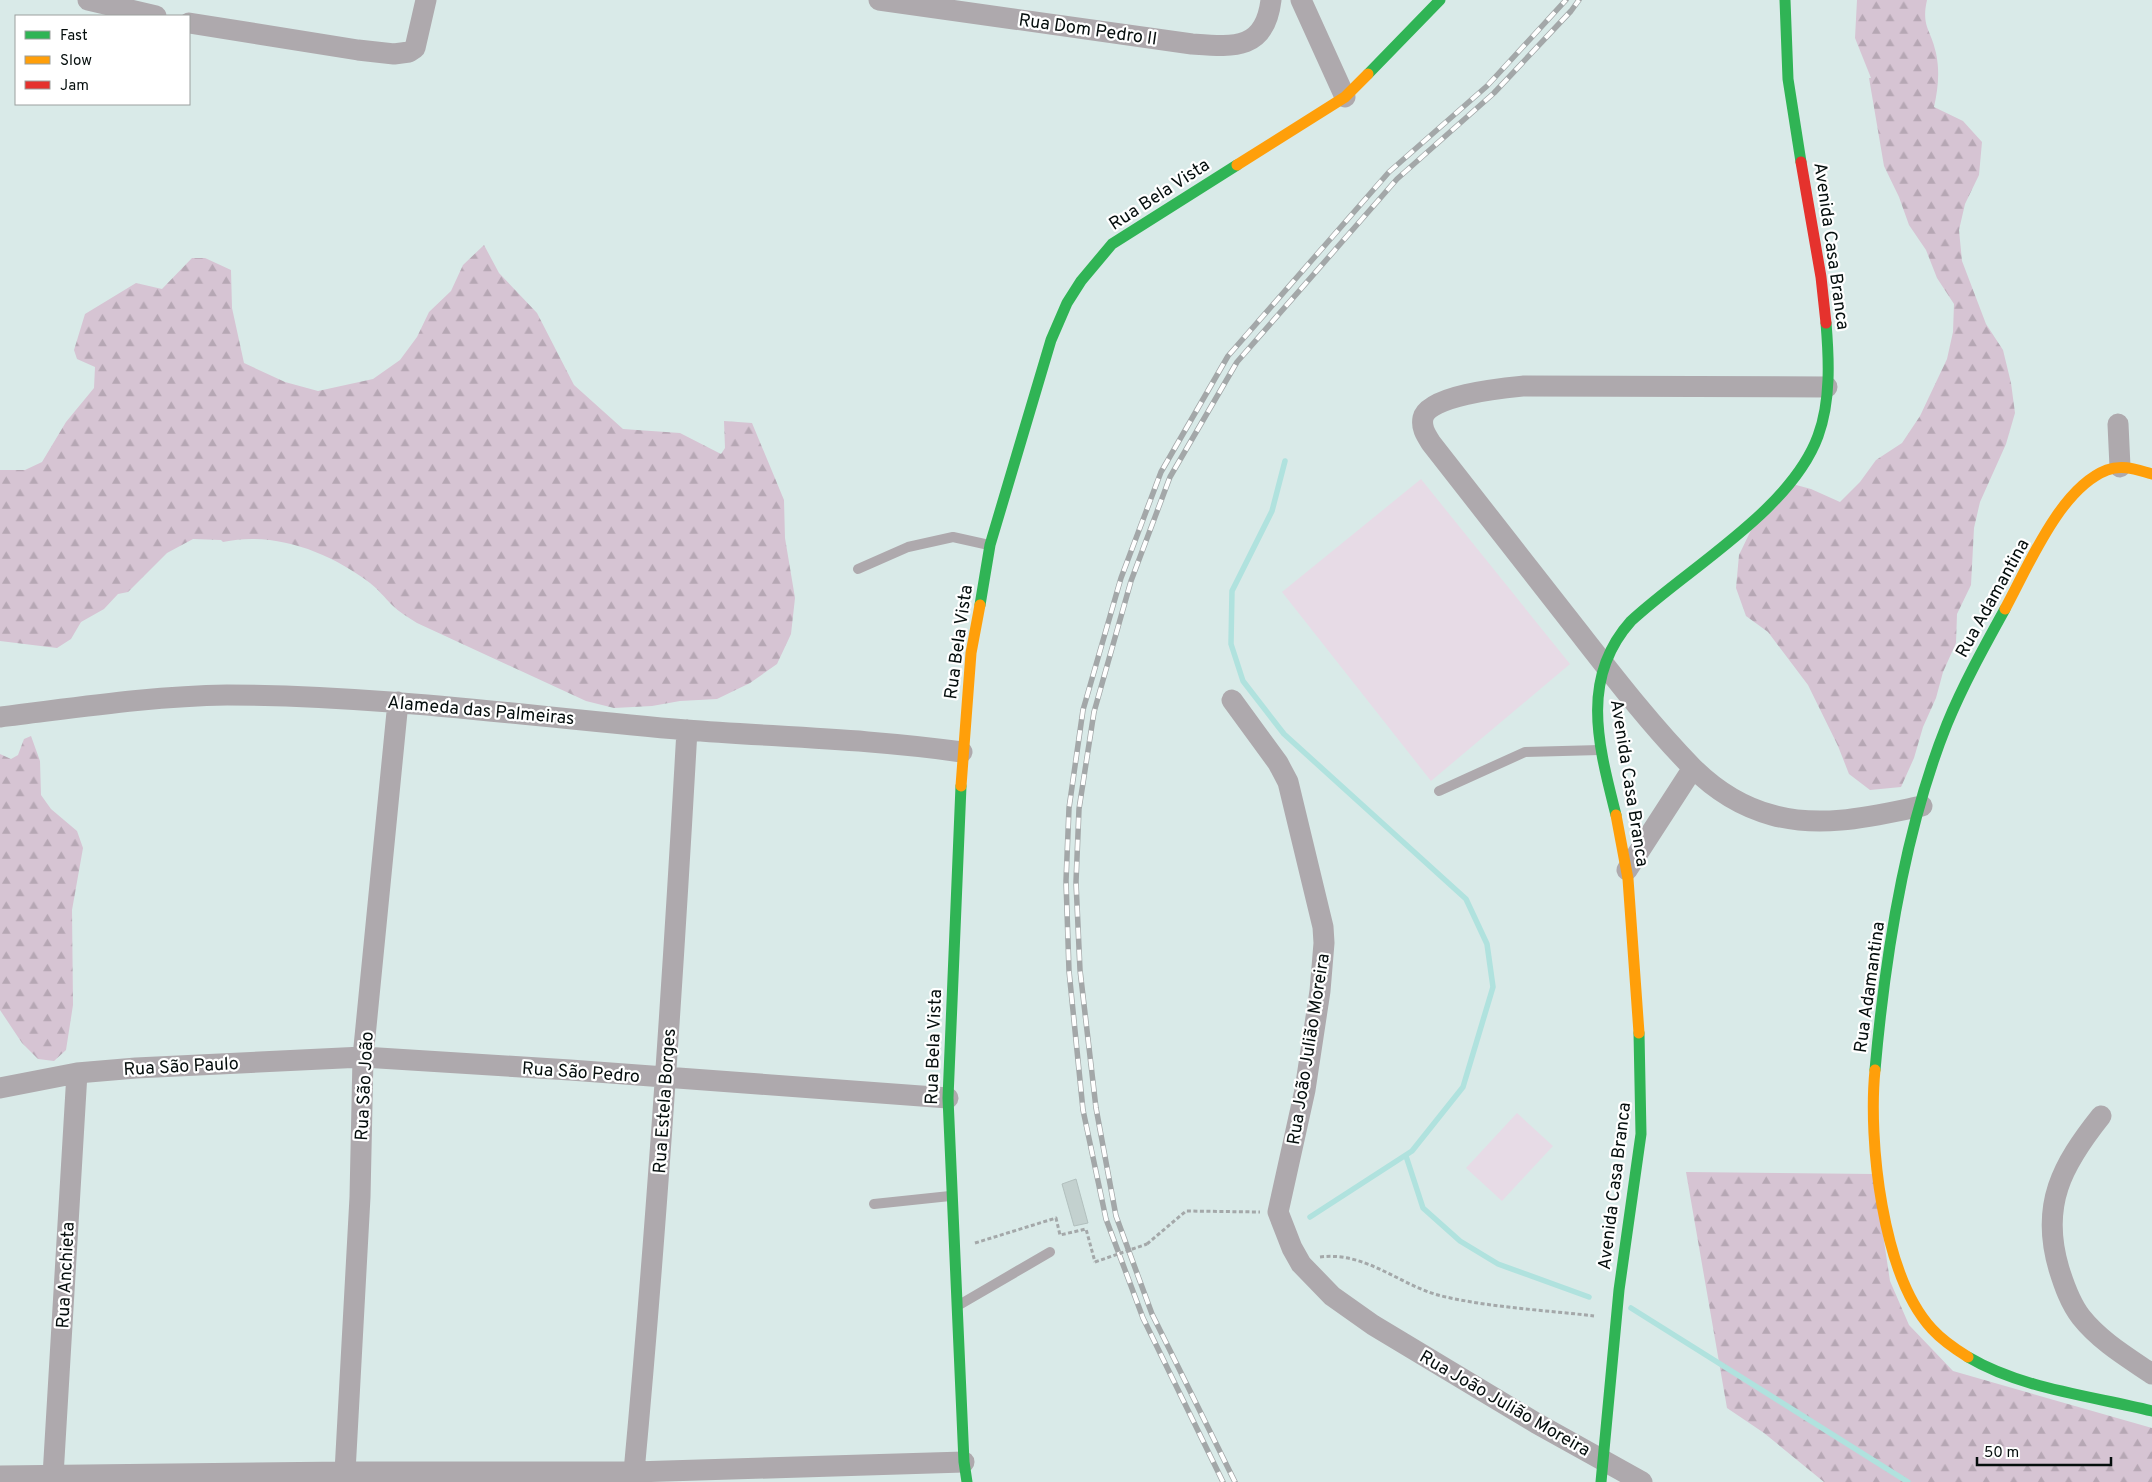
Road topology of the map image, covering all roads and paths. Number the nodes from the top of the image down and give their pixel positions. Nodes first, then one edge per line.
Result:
1 (88, 0) edge
2 (426, 0) edge
3 (879, 0) edge
4 (1271, 0) edge
5 (1301, 0) edge
6 (1440, 0) edge
7 (1785, 0) edge
8 (152, 15) edge
9 (190, 23) edge
10 (1345, 96) junction
11 (1827, 386) junction
12 (2118, 424) dead end
13 (2120, 467) junction
14 (2152, 474) edge
15 (990, 545) junction
16 (858, 569) dead end
17 (1603, 662) junction
18 (1232, 700) dead end
19 (398, 702) junction
20 (0, 717) edge
21 (687, 730) junction
22 (1603, 750) junction
23 (962, 752) junction
24 (1693, 768) junction
25 (1439, 791) dead end
26 (1922, 806) junction
27 (1627, 870) junction
28 (363, 1058) junction
29 (77, 1073) junction
30 (667, 1079) junction
31 (0, 1088) edge
32 (948, 1098) junction
33 (2101, 1116) dead end
34 (950, 1196) junction
35 (874, 1204) dead end
36 (1278, 1212) junction
37 (953, 1249) junction
38 (1050, 1252) dead end
39 (1301, 1264) junction
40 (956, 1307) junction
41 (1616, 1318) junction
42 (2152, 1374) edge
43 (2152, 1411) edge
44 (1604, 1460) junction
45 (345, 1472) junction
46 (634, 1472) junction
47 (966, 1472) edge
48 (0, 1476) edge
49 (53, 1476) junction
50 (784, 1476) edge
51 (1601, 1482) edge
52 (1642, 1482) edge

1 - 8 street
2 - 9 street
3 - 4 street, Rua Dom Pedro II
5 - 10 street
6 - 10 street, Rua Bela Vista
7 - 11 street, Avenida Casa Branca
10 - 15 street, Rua Bela Vista
11 - 17 street, Avenida Casa Branca
11 - 17 street
12 - 13 street
13 - 14 street
13 - 26 street, Rua Adamantina
15 - 16 lane
15 - 23 street, Rua Bela Vista
17 - 22 street, Avenida Casa Branca
17 - 24 street
18 - 36 street, Rua João Julião Moreira
19 - 20 street, Alameda das Palmeiras
19 - 21 street, Alameda das Palmeiras
19 - 28 street, Rua São João
21 - 23 street, Alameda das Palmeiras
21 - 30 street, Rua Estela Borges
22 - 25 lane
22 - 27 street, Avenida Casa Branca
23 - 32 street, Rua Bela Vista
24 - 26 street
24 - 27 street
26 - 43 street, Rua Adamantina
27 - 41 street, Avenida Casa Branca
28 - 29 street, Rua São Paulo
28 - 30 street, Rua São Pedro
28 - 45 street, Rua São João
29 - 31 street, Rua São Paulo
29 - 49 street, Rua Anchieta
30 - 32 street, Rua São Pedro
30 - 46 street, Rua Estela Borges
32 - 34 street, Rua Bela Vista
33 - 42 street
34 - 35 lane
34 - 37 street, Rua Bela Vista
36 - 37 path, bridge
36 - 39 street, Rua João Julião Moreira
37 - 40 street, Rua Bela Vista
38 - 40 lane
39 - 41 path
39 - 44 street, Rua João Julião Moreira
40 - 47 street, Rua Bela Vista
41 - 44 street, Avenida Casa Branca
44 - 51 street, Avenida Casa Branca
44 - 52 street, Rua João Julião Moreira
45 - 46 street
45 - 49 street
46 - 50 street
47 - 50 street
48 - 49 street

